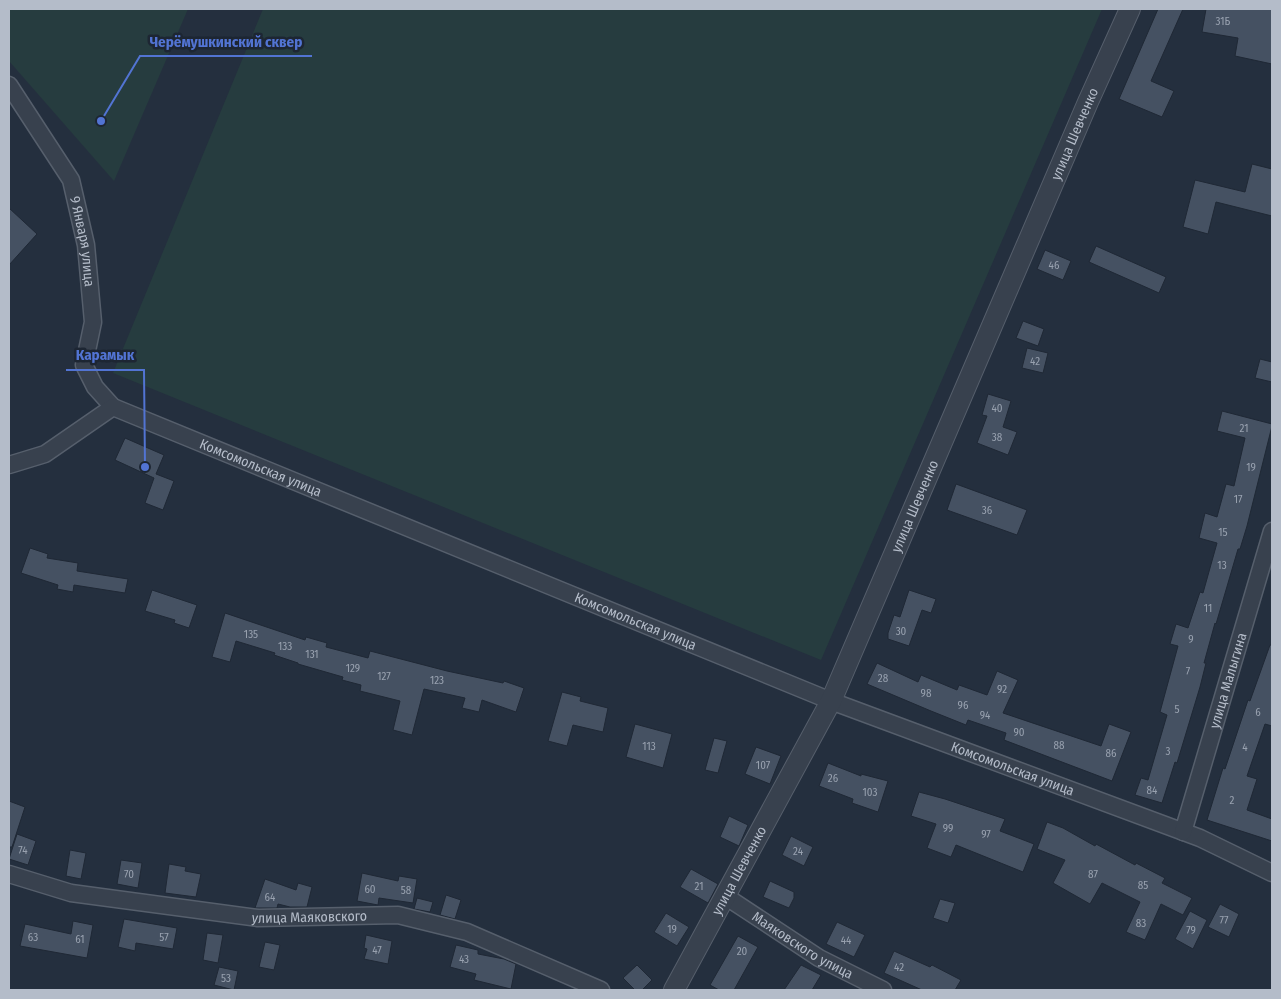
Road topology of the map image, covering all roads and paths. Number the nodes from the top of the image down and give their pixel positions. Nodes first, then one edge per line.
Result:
1 (1130, 9) edge
2 (9, 86) edge
3 (113, 407) junction
4 (9, 465) edge
5 (1272, 531) edge
6 (831, 701) junction
7 (1183, 832) junction
8 (1272, 873) edge
9 (9, 874) edge
10 (725, 896) junction
11 (601, 990) edge
12 (674, 990) edge
13 (884, 990) edge

1 - 6 street, улица Шевченко
2 - 3 street, 9 Января улица
3 - 4 street
3 - 6 street, Комсомольская улица
5 - 7 street, улица Малыгина
6 - 7 street, Комсомольская улица
6 - 10 street, улица Шевченко
7 - 8 street, Комсомольская улица
9 - 11 street, улица Маяковского
10 - 12 street, улица Шевченко
10 - 13 street, Маяковского улица

